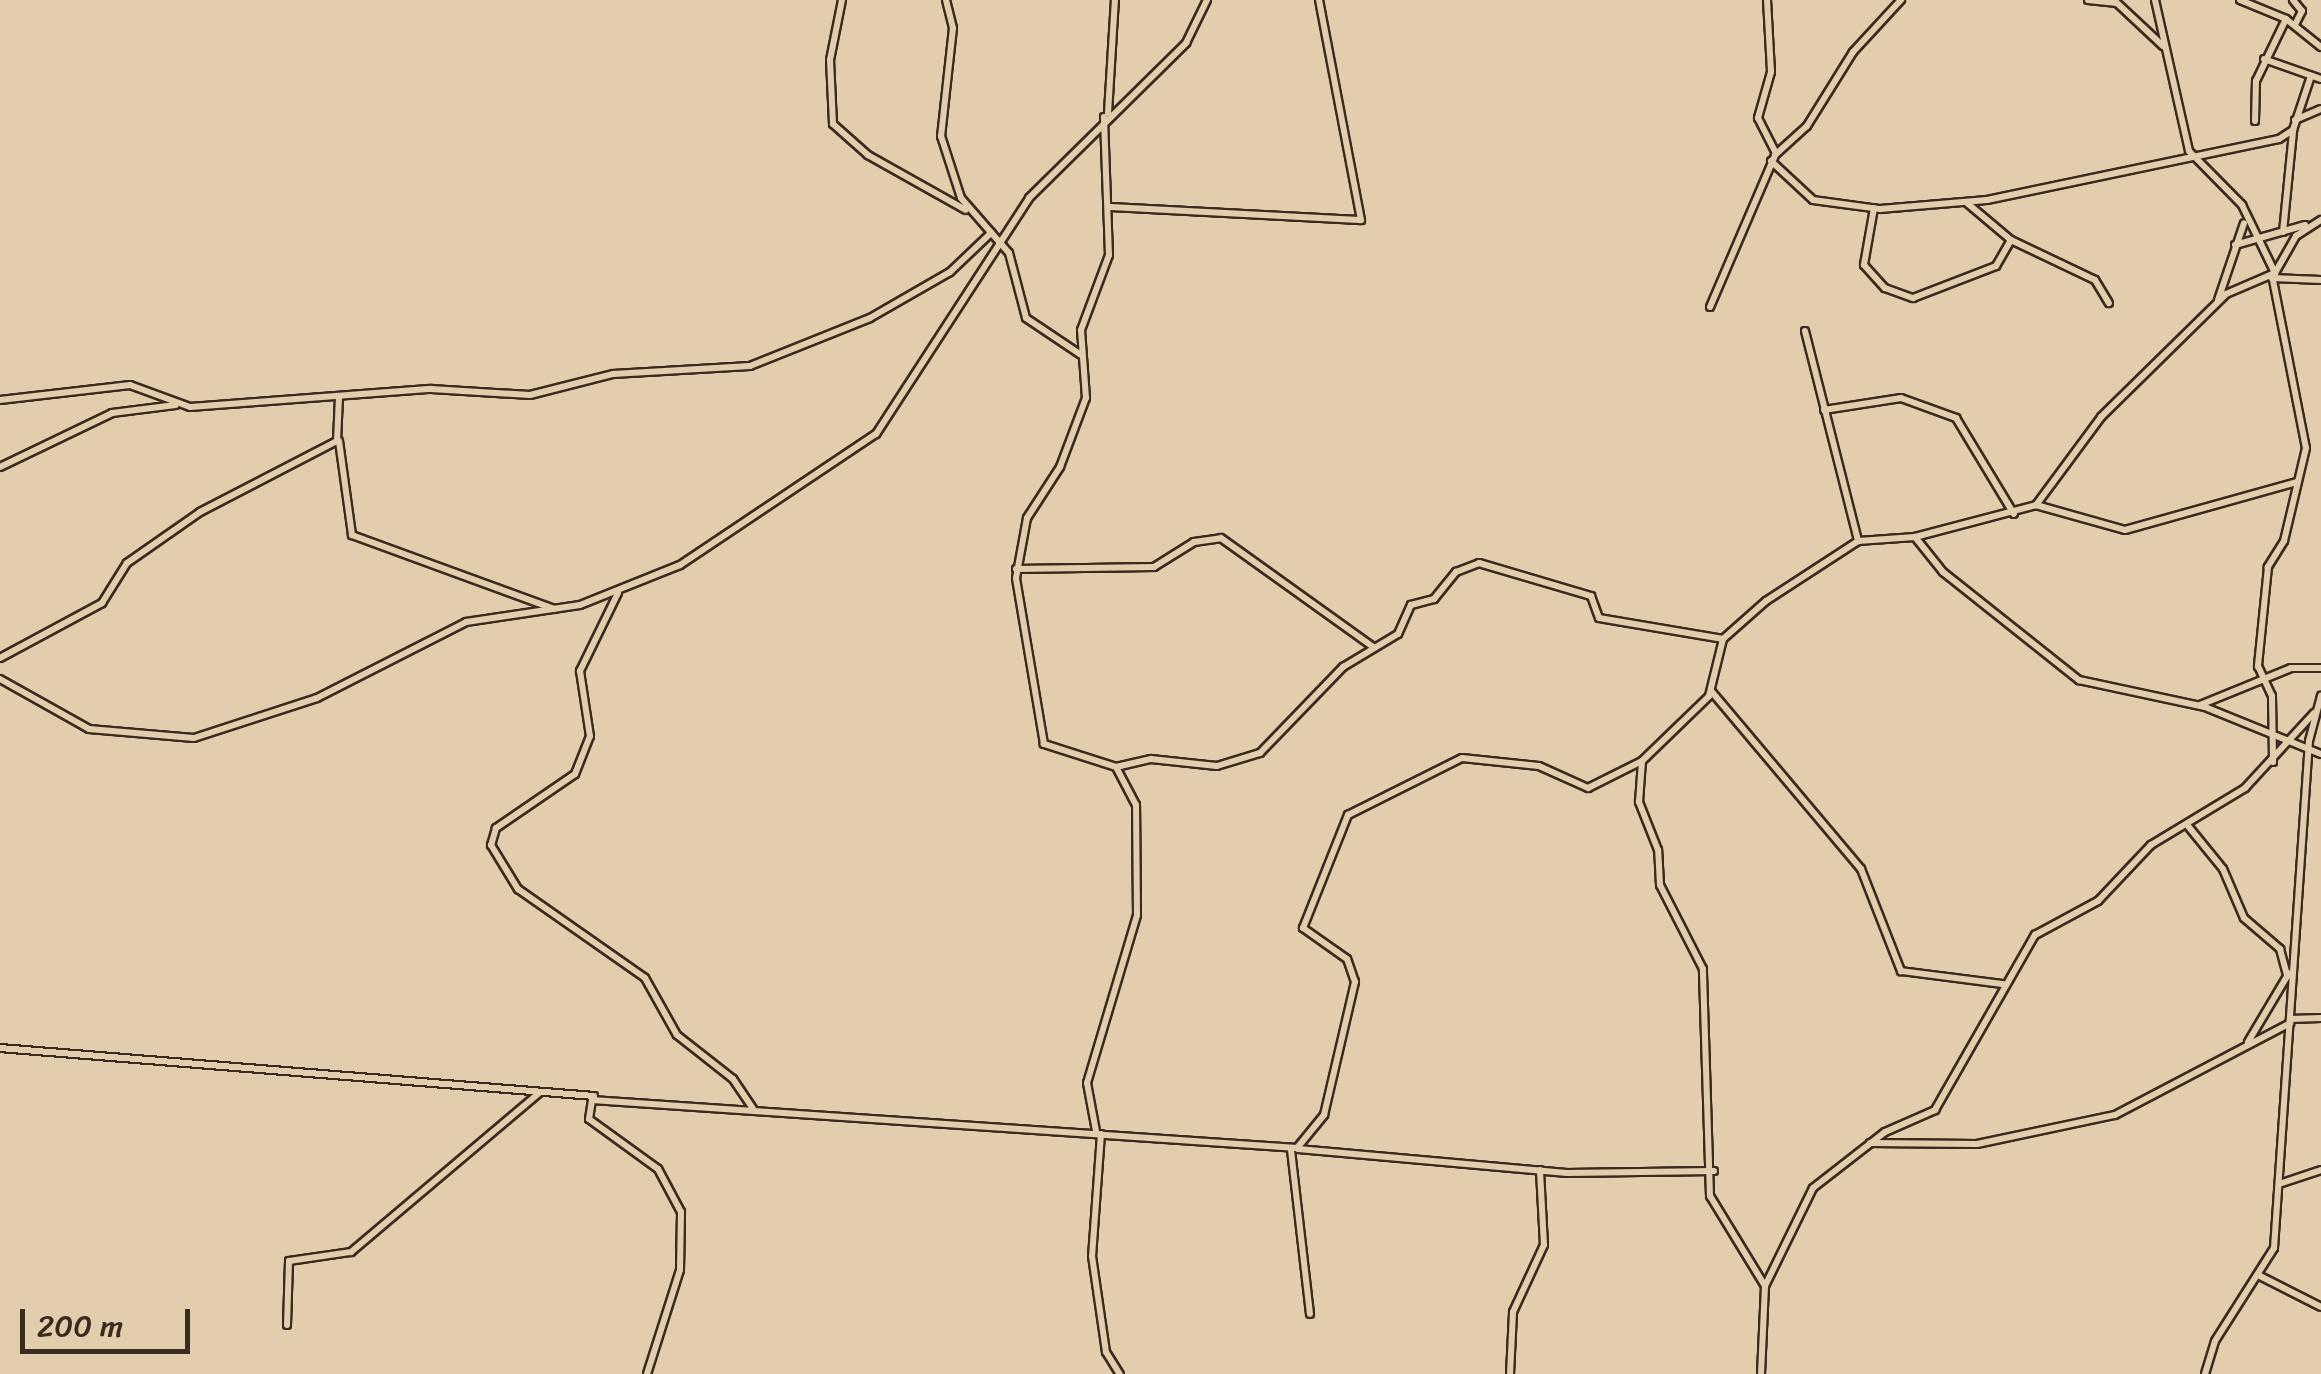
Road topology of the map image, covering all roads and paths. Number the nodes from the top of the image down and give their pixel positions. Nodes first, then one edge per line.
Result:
1 (842, 0) edge
2 (946, 0) edge
3 (1115, 0) edge
4 (1206, 0) edge
5 (1319, 0) edge
6 (1768, 0) edge
7 (1901, 0) edge
8 (2088, 0) edge
9 (2154, 0) edge
10 (2240, 0) edge
11 (2293, 0) edge
12 (2286, 19) junction
13 (2295, 25) junction
14 (2165, 47) junction
15 (2321, 47) edge
16 (2264, 59) junction
17 (2311, 76) junction
18 (2321, 79) edge
19 (2321, 108) edge
20 (1106, 115) junction
21 (2295, 120) junction
22 (2255, 121) dead end
23 (2293, 130) junction
24 (1776, 153) junction
25 (2192, 157) junction
26 (1771, 161) junction
27 (1966, 203) junction
28 (1109, 207) junction
29 (1874, 208) junction
30 (967, 211) junction
31 (2245, 221) junction
32 (2282, 232) junction
33 (991, 233) junction
34 (2254, 238) junction
35 (999, 240) junction
36 (2011, 240) junction
37 (2234, 245) junction
38 (2273, 276) junction
39 (2321, 280) edge
40 (2108, 303) dead end
41 (2218, 304) junction
42 (1710, 306) dead end
43 (1805, 331) dead end
44 (1083, 359) junction
45 (339, 397) junction
46 (0, 400) edge
47 (178, 404) junction
48 (1824, 410) junction
49 (339, 438) junction
50 (0, 467) edge
51 (2297, 482) junction
52 (2036, 505) junction
53 (2014, 514) junction
54 (1915, 537) junction
55 (1858, 541) junction
56 (1016, 569) junction
57 (618, 592) junction
58 (555, 610) junction
59 (1723, 639) junction
60 (1374, 648) junction
61 (0, 658) edge
62 (2321, 668) edge
63 (0, 678) edge
64 (2264, 679) junction
65 (1712, 692) junction
66 (2321, 696) edge
67 (2197, 706) junction
68 (2314, 713) junction
69 (2274, 738) junction
70 (2287, 744) junction
71 (2308, 752) junction
72 (2321, 754) edge
73 (1642, 761) junction
74 (2273, 763) junction
75 (1116, 767) junction
76 (2188, 826) junction
77 (2292, 967) junction
78 (2287, 976) junction
79 (2003, 984) junction
80 (2321, 1018) edge
81 (2290, 1021) junction
82 (2248, 1042) junction
83 (0, 1048) edge
84 (540, 1093) junction
85 (600, 1097) junction
86 (754, 1110) junction
87 (1100, 1134) junction
88 (1869, 1143) junction
89 (1293, 1149) junction
90 (1540, 1170) junction
91 (1714, 1170) junction
92 (2321, 1170) edge
93 (2300, 1172) junction
94 (2279, 1173) junction
95 (2278, 1185) junction
96 (2260, 1276) junction
97 (1765, 1286) junction
98 (2321, 1308) edge
99 (1310, 1314) dead end
100 (286, 1325) dead end
101 (647, 1374) edge
102 (1120, 1374) edge
103 (1510, 1374) edge
104 (1761, 1374) edge
105 (2205, 1374) edge

1 - 30 street
2 - 30 street
3 - 20 street
4 - 20 street
5 - 28 street
6 - 24 street
7 - 24 street
8 - 14 street
9 - 14 street
10 - 12 street
11 - 13 street
12 - 13 street
12 - 16 street
13 - 15 street
14 - 25 street
16 - 17 street
16 - 22 street
17 - 18 street
17 - 21 street
19 - 21 street
20 - 28 street
20 - 35 street
21 - 23 street
23 - 25 street
23 - 32 street
24 - 26 street
25 - 27 street
25 - 31 street
26 - 29 street
26 - 42 street
27 - 29 street
27 - 36 street
28 - 44 street
29 - 36 street
30 - 33 street
31 - 34 street
31 - 37 street
32 - 34 street
32 - 38 street
33 - 35 street
33 - 45 street
34 - 37 street
34 - 38 street
35 - 44 street
35 - 57 street
36 - 40 street
37 - 41 street
38 - 39 street
38 - 41 street
38 - 51 street
41 - 52 street
43 - 48 street
44 - 56 street
45 - 47 street
45 - 49 street
46 - 47 street
47 - 50 street
48 - 53 street
48 - 55 street
49 - 58 street
49 - 61 street
51 - 52 street
51 - 64 street
52 - 53 street
53 - 54 street
54 - 55 street
54 - 67 street
55 - 59 street
56 - 60 street
56 - 75 street
57 - 58 street
57 - 86 street
58 - 63 street
59 - 60 street
59 - 65 street
60 - 75 street
62 - 64 street
64 - 67 street
64 - 69 street
65 - 73 street
65 - 79 street
66 - 68 street
67 - 69 street
68 - 70 street
68 - 71 street
69 - 70 street
69 - 74 street
70 - 71 street
70 - 74 street
71 - 72 street
71 - 77 street
73 - 89 street
73 - 91 street
74 - 76 street
75 - 87 street
76 - 78 street
76 - 79 street
77 - 78 street
77 - 81 street
78 - 82 street
79 - 88 street
80 - 81 street
81 - 82 street
81 - 94 street
82 - 88 street
83 - 84 street
84 - 85 street
84 - 100 street
85 - 86 street
85 - 101 street
86 - 87 street
87 - 89 street
87 - 102 street
88 - 97 street
89 - 90 street
89 - 99 street
90 - 91 street
90 - 103 street
91 - 97 street
92 - 93 street
93 - 94 street
93 - 95 street
94 - 95 street
95 - 96 street
96 - 98 street
96 - 105 street
97 - 104 street

